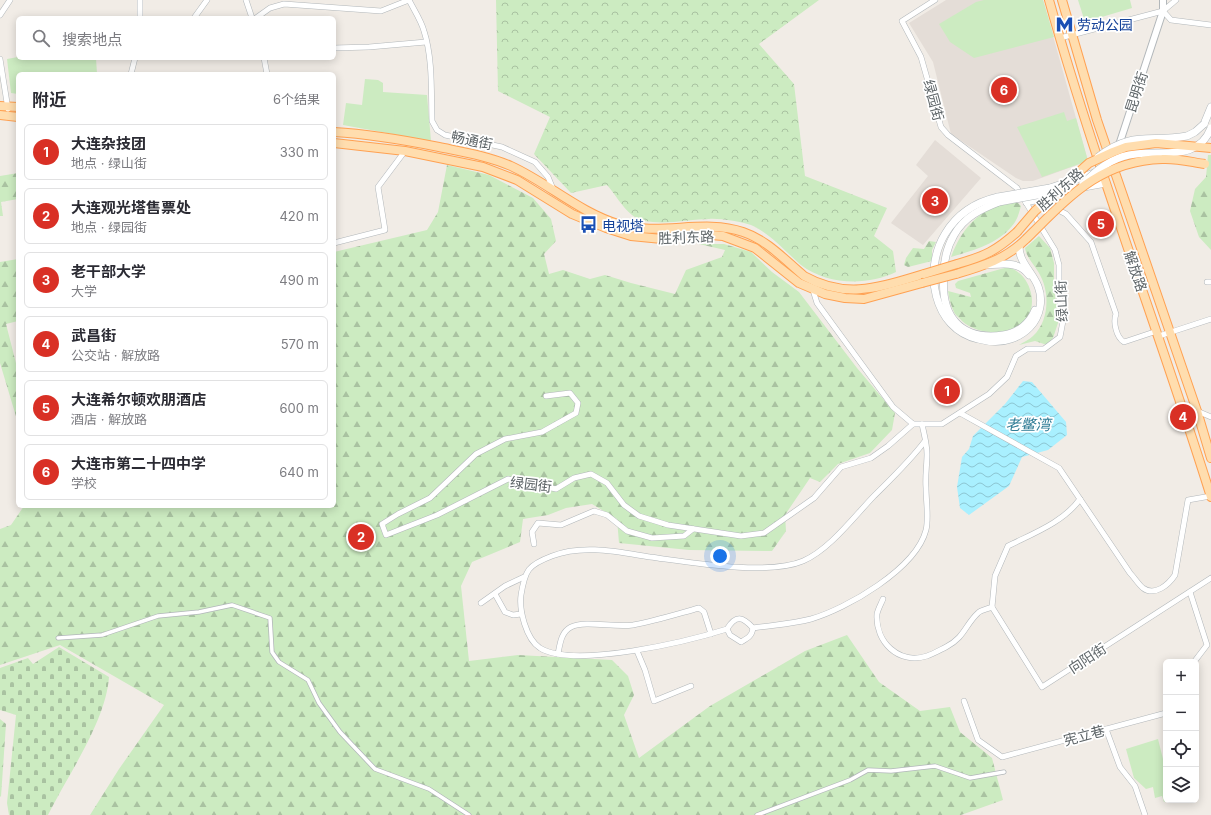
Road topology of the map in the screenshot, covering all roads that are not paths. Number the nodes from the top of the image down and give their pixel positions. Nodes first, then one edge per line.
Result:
1 (10, 0) edge
2 (140, 0) edge
3 (207, 0) edge
4 (246, 0) edge
5 (409, 0) edge
6 (935, 0) edge
7 (1049, 0) edge
8 (1062, 0) edge
9 (1163, 0) edge
10 (1176, 0) edge
11 (1163, 10) junction
12 (0, 15) edge
13 (140, 16) edge
14 (195, 16) edge
15 (251, 16) edge
16 (259, 16) edge
17 (1211, 26) edge
18 (1072, 36) junction
19 (1060, 38) junction
20 (426, 42) junction
21 (336, 48) edge
22 (0, 59) edge
23 (134, 60) edge
24 (264, 60) edge
25 (131, 72) edge
26 (267, 72) edge
27 (4, 106) edge
28 (16, 107) edge
29 (1211, 107) edge
30 (0, 116) edge
31 (9, 116) junction
32 (16, 117) edge
33 (1211, 128) edge
34 (336, 132) edge
35 (336, 143) edge
36 (1211, 148) edge
37 (405, 151) junction
38 (1089, 163) junction
39 (1205, 164) dead end
40 (1112, 165) junction
41 (1102, 171) junction
42 (1106, 183) junction
43 (1080, 187) junction
44 (1017, 188) joint
45 (553, 190) junction
46 (1050, 190) junction
47 (999, 199) junction
48 (1026, 203) junction
49 (336, 242) edge
50 (1019, 246) junction
51 (987, 265) junction
52 (813, 290) junction
53 (1211, 318) edge
54 (1170, 332) junction
55 (1158, 333) junction
56 (546, 396) dead end
57 (1196, 411) junction
58 (960, 413) junction
59 (1186, 415) junction
60 (1211, 417) edge
61 (913, 424) junction
62 (922, 424) junction
63 (925, 441) junction
64 (1211, 458) edge
65 (1211, 496) edge
66 (1080, 499) junction
67 (693, 529) junction
68 (534, 544) dead end
69 (524, 577) junction
70 (1211, 578) edge
71 (1190, 592) junction
72 (495, 594) junction
73 (883, 600) dead end
74 (480, 603) dead end
75 (992, 607) junction
76 (521, 614) junction
77 (753, 628) junction
78 (727, 629) junction
79 (711, 634) junction
80 (58, 638) dead end
81 (637, 651) junction
82 (558, 654) junction
83 (1196, 659) edge
84 (691, 686) dead end
85 (964, 701) dead end
86 (1163, 714) edge
87 (1106, 729) junction
88 (1004, 772) dead end
89 (469, 815) edge
90 (757, 815) edge
91 (1145, 815) edge

1 - 12 street
2 - 13 street
3 - 14 street
4 - 15 street
5 - 16 street
5 - 20 street, 畅通街
6 - 44 street, 绿园街
7 - 19 main road, 解放路
8 - 18 main road, 解放路
9 - 11 street, 昆明街
10 - 11 street
11 - 17 street
11 - 18 street
11 - 40 street, 昆明街
18 - 19 street
18 - 40 main road, 解放路
19 - 41 main road, 解放路
20 - 21 street
20 - 45 street, 畅通街
22 - 27 street
23 - 25 street
24 - 26 street
27 - 28 main road
27 - 31 street
29 - 38 main road, bridge
30 - 31 main road
31 - 32 main road
33 - 43 main road, bridge
34 - 45 main road, 胜利东路
35 - 37 main road, 胜利东路
36 - 38 main road, 胜利东路, bridge
37 - 49 street
37 - 52 main road, 胜利东路
38 - 45 main road, 胜利东路, bridge
39 - 43 main road, 胜利东路, bridge
40 - 42 street, 昆明街
40 - 54 main road, 解放路
41 - 42 main road, 解放路
41 - 46 main road
42 - 46 main road
42 - 55 main road, 解放路
43 - 50 main road, 胜利东路, bridge
44 - 48 street, 绿山街
46 - 47 main road, bridge
47 - 50 main road
47 - 51 main road
48 - 55 street
48 - 58 street, 绿山街
50 - 51 main road, 胜利东路
51 - 52 main road, 胜利东路, bridge
52 - 61 street
53 - 54 street
54 - 55 street
54 - 57 main road, 解放路
55 - 59 main road, 解放路
56 - 67 street, 绿园街
57 - 59 street
57 - 60 street
57 - 64 main road, 解放路
58 - 62 street, 绿山街
58 - 66 street
59 - 65 main road, 解放路
61 - 62 street, 绿山街
61 - 67 street, 绿园街
62 - 63 street
63 - 69 street
63 - 77 street
65 - 66 street
66 - 75 street
67 - 68 street
69 - 72 street
69 - 76 street
70 - 71 street, 向阳街
71 - 75 street, 向阳街
71 - 83 street
72 - 74 street
72 - 76 street
73 - 75 street
76 - 82 street
77 - 78 street
77 - 78 street
78 - 79 street
79 - 81 street
79 - 82 street
80 - 89 street
81 - 82 street
81 - 84 street
85 - 87 street, 宪立巷
86 - 87 street, 宪立巷
87 - 91 street
88 - 90 street

